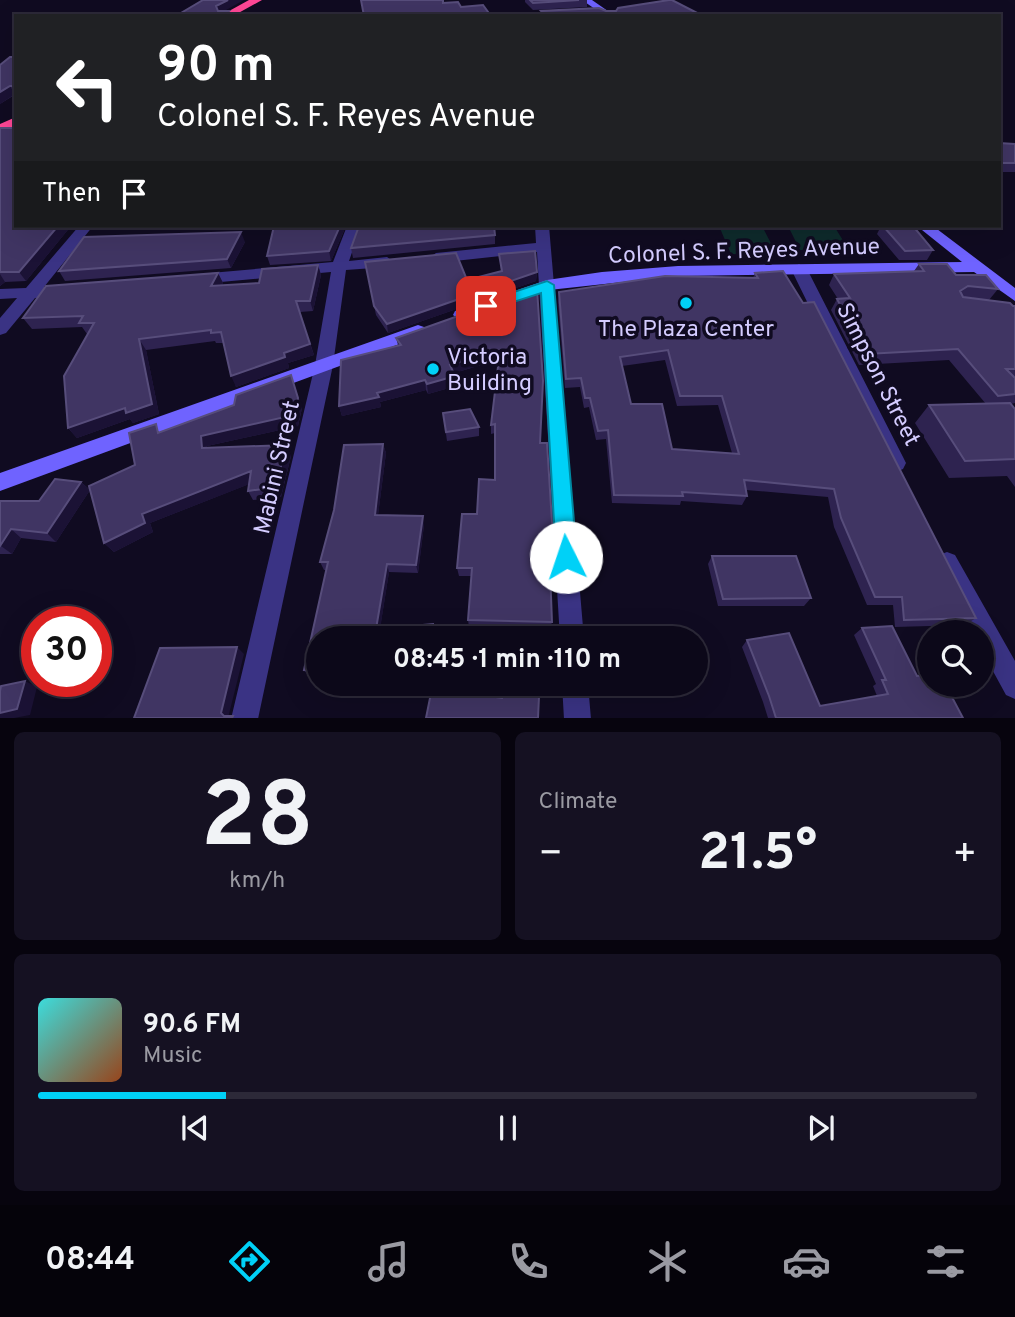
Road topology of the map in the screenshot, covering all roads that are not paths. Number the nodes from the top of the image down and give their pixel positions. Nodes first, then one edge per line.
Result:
1 (257, 0) edge
2 (586, 0) edge
3 (602, 10) junction
4 (590, 11) edge
5 (578, 12) edge
6 (229, 14) edge
7 (554, 14) edge
8 (608, 14) edge
9 (84, 228) edge
10 (353, 228) edge
11 (542, 228) edge
12 (927, 228) edge
13 (542, 247) junction
14 (339, 267) junction
15 (977, 267) junction
16 (799, 269) junction
17 (177, 281) edge
18 (547, 285) junction
19 (82, 289) edge
20 (0, 294) edge
21 (28, 294) junction
22 (1015, 296) edge
23 (0, 329) edge
24 (324, 365) junction
25 (0, 482) edge
26 (905, 482) edge
27 (937, 544) edge
28 (571, 626) edge
29 (1015, 686) edge
30 (576, 696) edge
31 (244, 718) edge
32 (578, 718) edge

1 - 6 highway
2 - 3 main road
3 - 4 street
3 - 8 main road
5 - 7 street
9 - 21 street
10 - 14 street, Mabini Street
11 - 13 street
12 - 15 main road
13 - 14 street
13 - 18 street
14 - 17 street
14 - 24 street, Mabini Street
15 - 16 main road, Colonel S. F. Reyes Avenue
15 - 22 main road
16 - 18 main road, Colonel S. F. Reyes Avenue
16 - 26 street, Simpson Street
18 - 24 main road, Colonel S. F. Reyes Avenue
18 - 28 street
19 - 21 street
20 - 21 street
21 - 23 street
24 - 25 main road, Colonel S. F. Reyes Avenue
24 - 31 street, Mabini Street
27 - 29 street
30 - 32 street

